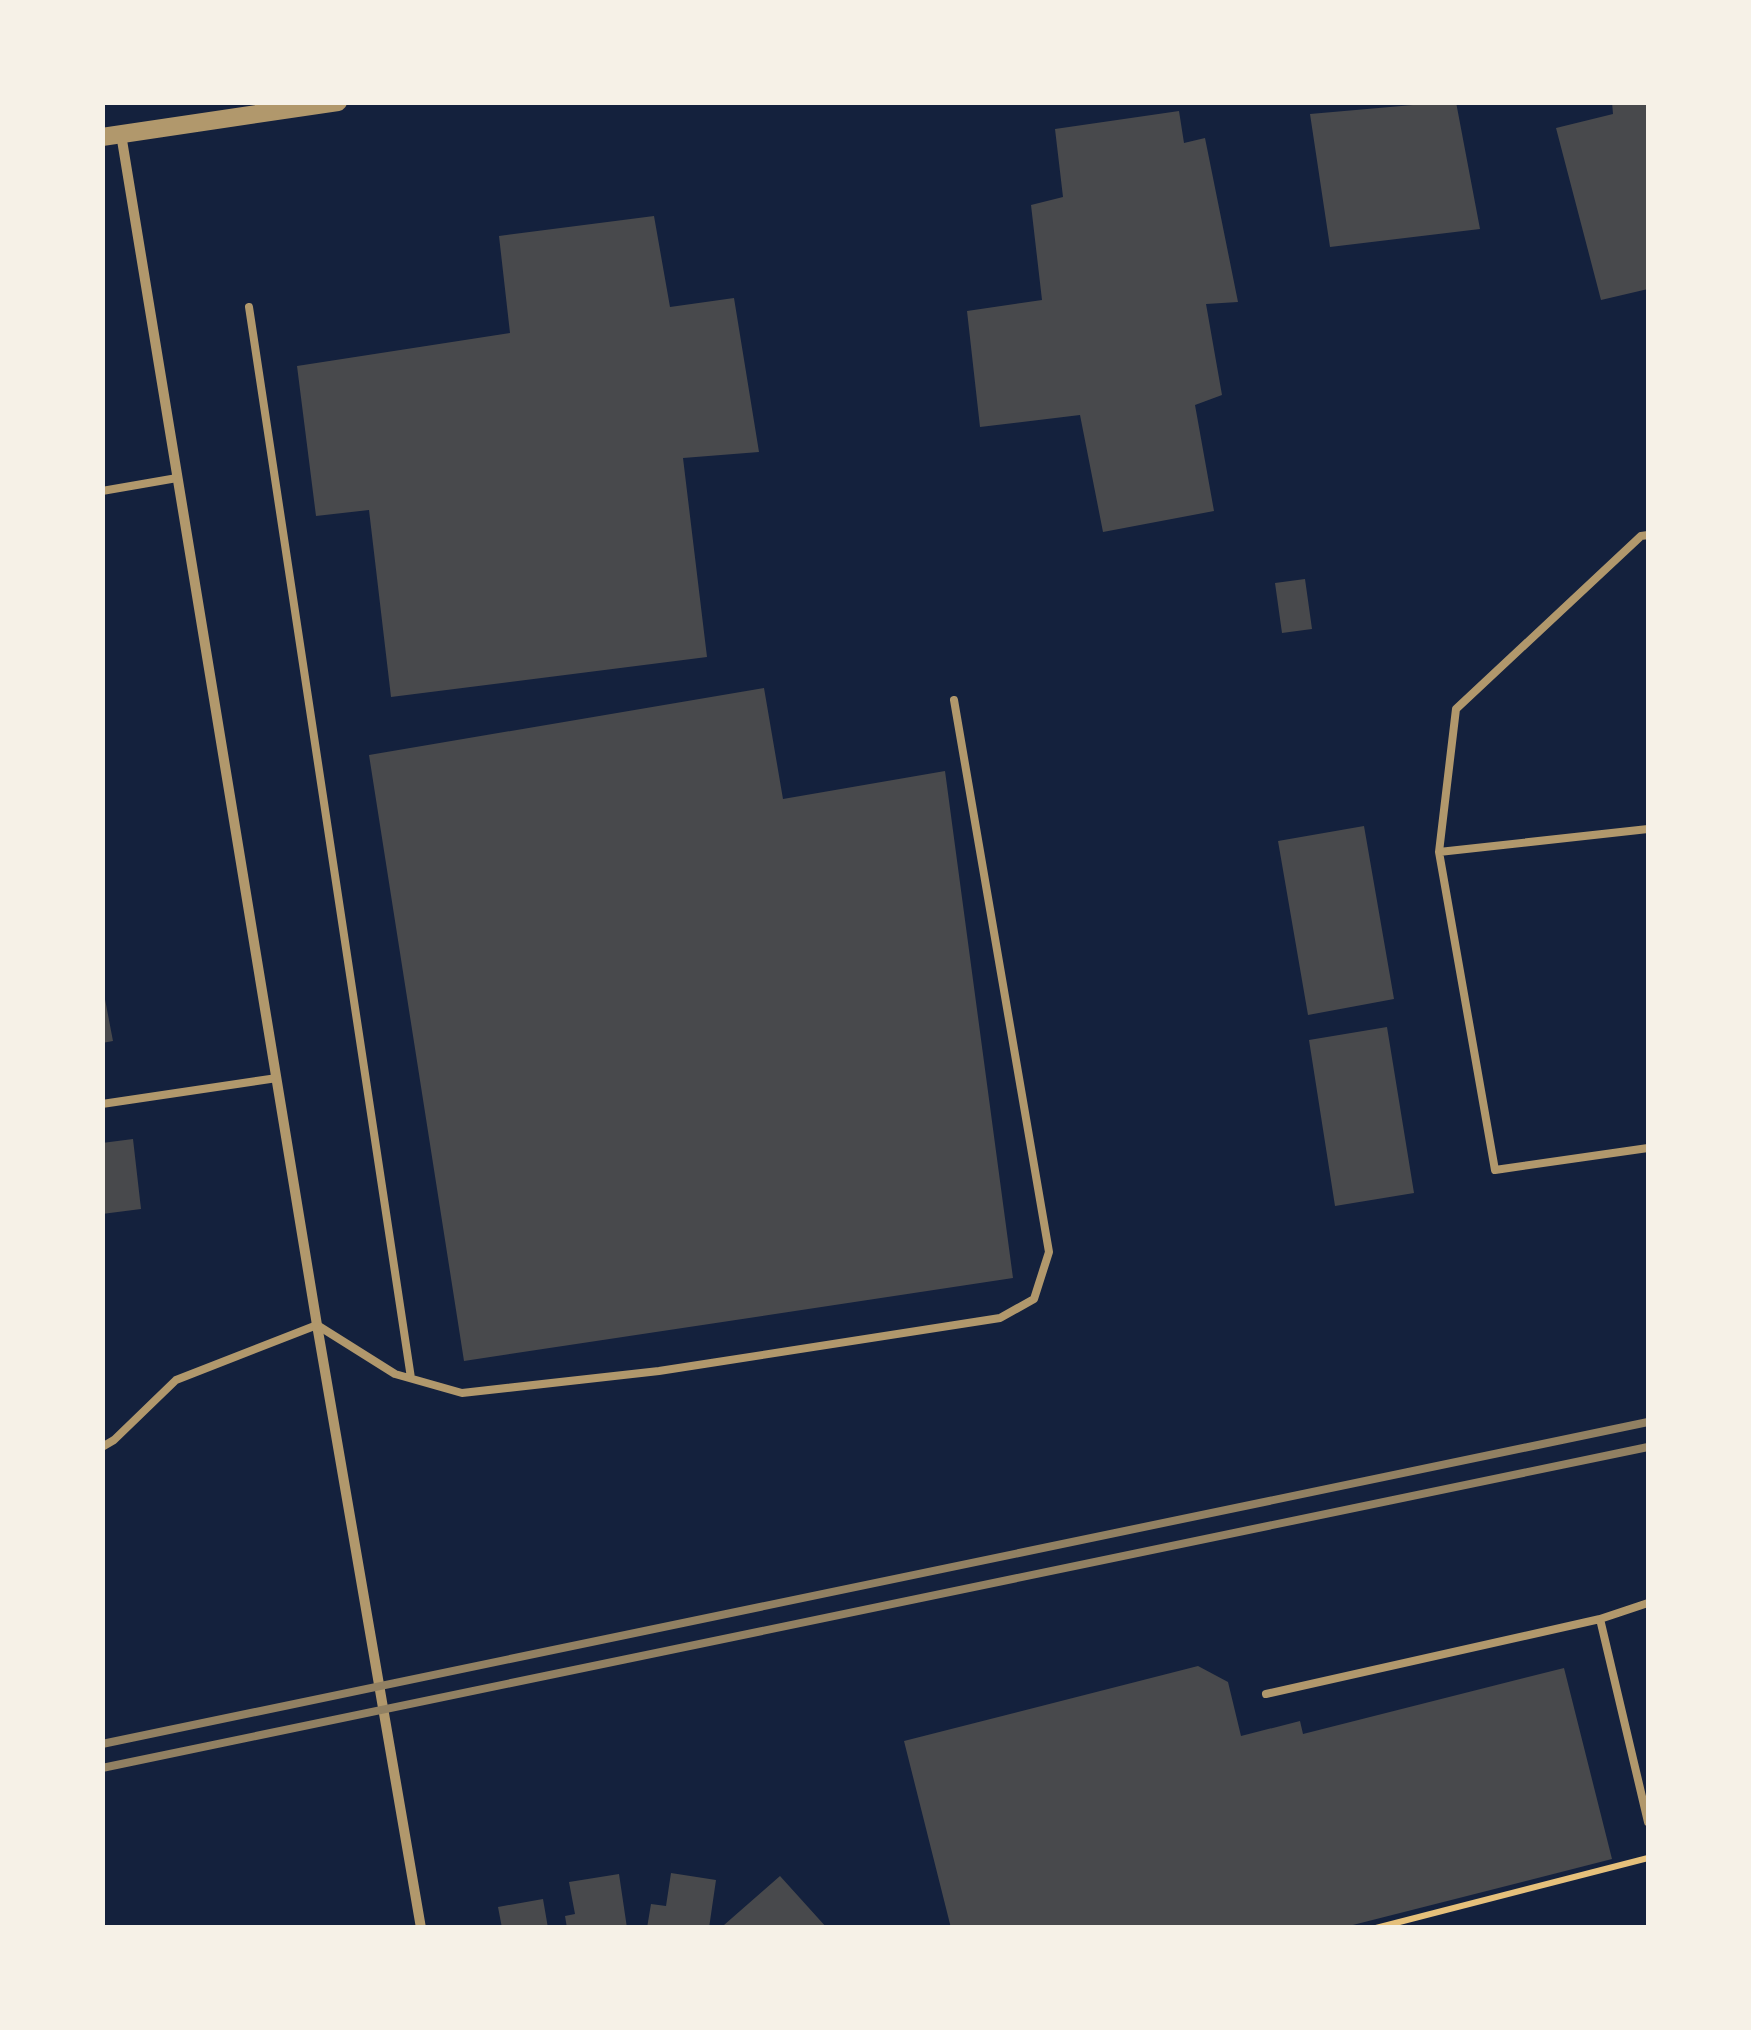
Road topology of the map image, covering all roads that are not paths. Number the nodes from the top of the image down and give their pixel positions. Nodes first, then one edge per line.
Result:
1 (338, 102) edge
2 (112, 136) edge
3 (249, 307) dead end
4 (177, 478) junction
5 (102, 492) edge
6 (1648, 535) edge
7 (954, 700) dead end
8 (1648, 828) edge
9 (1440, 852) junction
10 (277, 1078) junction
11 (102, 1104) edge
12 (1648, 1148) edge
13 (317, 1325) junction
14 (411, 1378) junction
15 (102, 1447) edge
16 (1648, 1603) edge
17 (1600, 1618) junction
18 (1266, 1694) dead end
19 (1648, 1822) edge
20 (421, 1928) edge

1 - 2 street
2 - 4 street
3 - 14 lane
4 - 5 lane
4 - 10 street
6 - 9 lane
7 - 14 lane
8 - 9 lane
9 - 12 lane
10 - 11 lane
10 - 13 street
13 - 14 lane
13 - 15 lane
13 - 20 street
16 - 17 lane
17 - 18 lane
17 - 19 lane

